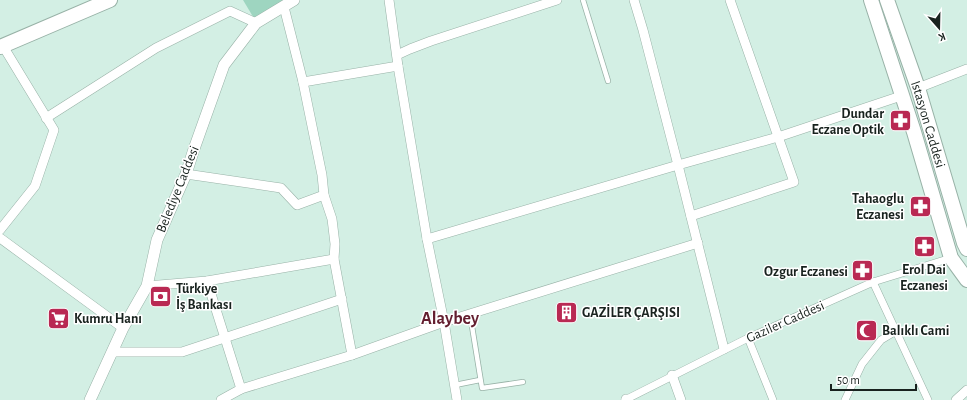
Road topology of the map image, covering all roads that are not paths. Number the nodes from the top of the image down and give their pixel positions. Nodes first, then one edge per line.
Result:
1 (110, 0) edge
2 (294, 0) edge
3 (389, 0) edge
4 (557, 0) edge
5 (583, 0) edge
6 (634, 0) edge
7 (730, 0) edge
8 (871, 0) edge
9 (887, 0) edge
10 (284, 7) junction
11 (256, 23) junction
12 (2, 46) edge
13 (397, 55) junction
14 (398, 66) junction
15 (967, 69) edge
16 (608, 81) dead end
17 (304, 82) junction
18 (918, 88) junction
19 (901, 96) junction
20 (46, 118) junction
21 (778, 137) junction
22 (678, 165) junction
23 (186, 174) junction
24 (324, 195) junction
25 (691, 216) junction
26 (0, 230) edge
27 (0, 238) edge
28 (427, 239) junction
29 (698, 243) junction
30 (966, 245) edge
31 (951, 258) junction
32 (334, 259) junction
33 (967, 280) edge
34 (207, 281) junction
35 (873, 282) junction
36 (147, 286) junction
37 (342, 299) junction
38 (470, 314) junction
39 (444, 322) junction
40 (123, 328) junction
41 (896, 331) junction
42 (225, 337) junction
43 (748, 338) junction
44 (724, 349) junction
45 (113, 352) junction
46 (352, 355) junction
47 (672, 376) junction
48 (480, 380) junction
49 (523, 382) dead end
50 (455, 385) junction
51 (241, 389) junction
52 (967, 390) edge
53 (90, 400) edge
54 (221, 400) edge
55 (457, 400) edge
56 (626, 400) edge
57 (681, 400) edge
58 (773, 400) edge
59 (845, 400) edge
60 (928, 400) edge
61 (956, 400) edge

1 - 12 main road
2 - 10 street, Belediye Caddesi
3 - 13 street
4 - 13 street
5 - 16 lane
6 - 22 street
7 - 21 street
8 - 19 main road
9 - 18 main road, Istasyon Caddesi
10 - 11 street, Belediye Caddesi
10 - 17 street
11 - 20 street
11 - 23 street, Belediye Caddesi
12 - 20 street
13 - 14 street
14 - 17 street
14 - 28 street
15 - 18 street
17 - 24 street
18 - 30 main road, Istasyon Caddesi
19 - 21 street
19 - 31 main road
20 - 26 street
21 - 22 street
21 - 25 street
22 - 25 street
22 - 28 street
23 - 24 street
23 - 36 street, Belediye Caddesi
24 - 32 street
25 - 29 street
27 - 40 street
28 - 39 street
29 - 38 street
29 - 44 street
31 - 33 main road
31 - 35 street, Gaziler Caddesi
32 - 34 street
32 - 37 street
34 - 36 street
34 - 42 street
35 - 41 street
35 - 43 street, Gaziler Caddesi
36 - 40 street, Belediye Caddesi
37 - 42 street
37 - 46 street
38 - 39 street
38 - 48 lane
39 - 46 street
39 - 50 street
40 - 45 street, Belediye Caddesi
41 - 59 street
41 - 60 street
42 - 45 street
42 - 51 street
43 - 44 street, Gaziler Caddesi
43 - 58 street
44 - 47 street, Gaziler Caddesi
45 - 53 street, Belediye Caddesi
46 - 51 street
47 - 56 street, Gaziler Caddesi
47 - 57 street
48 - 49 lane
48 - 50 lane
50 - 55 street
51 - 54 street
52 - 61 street

